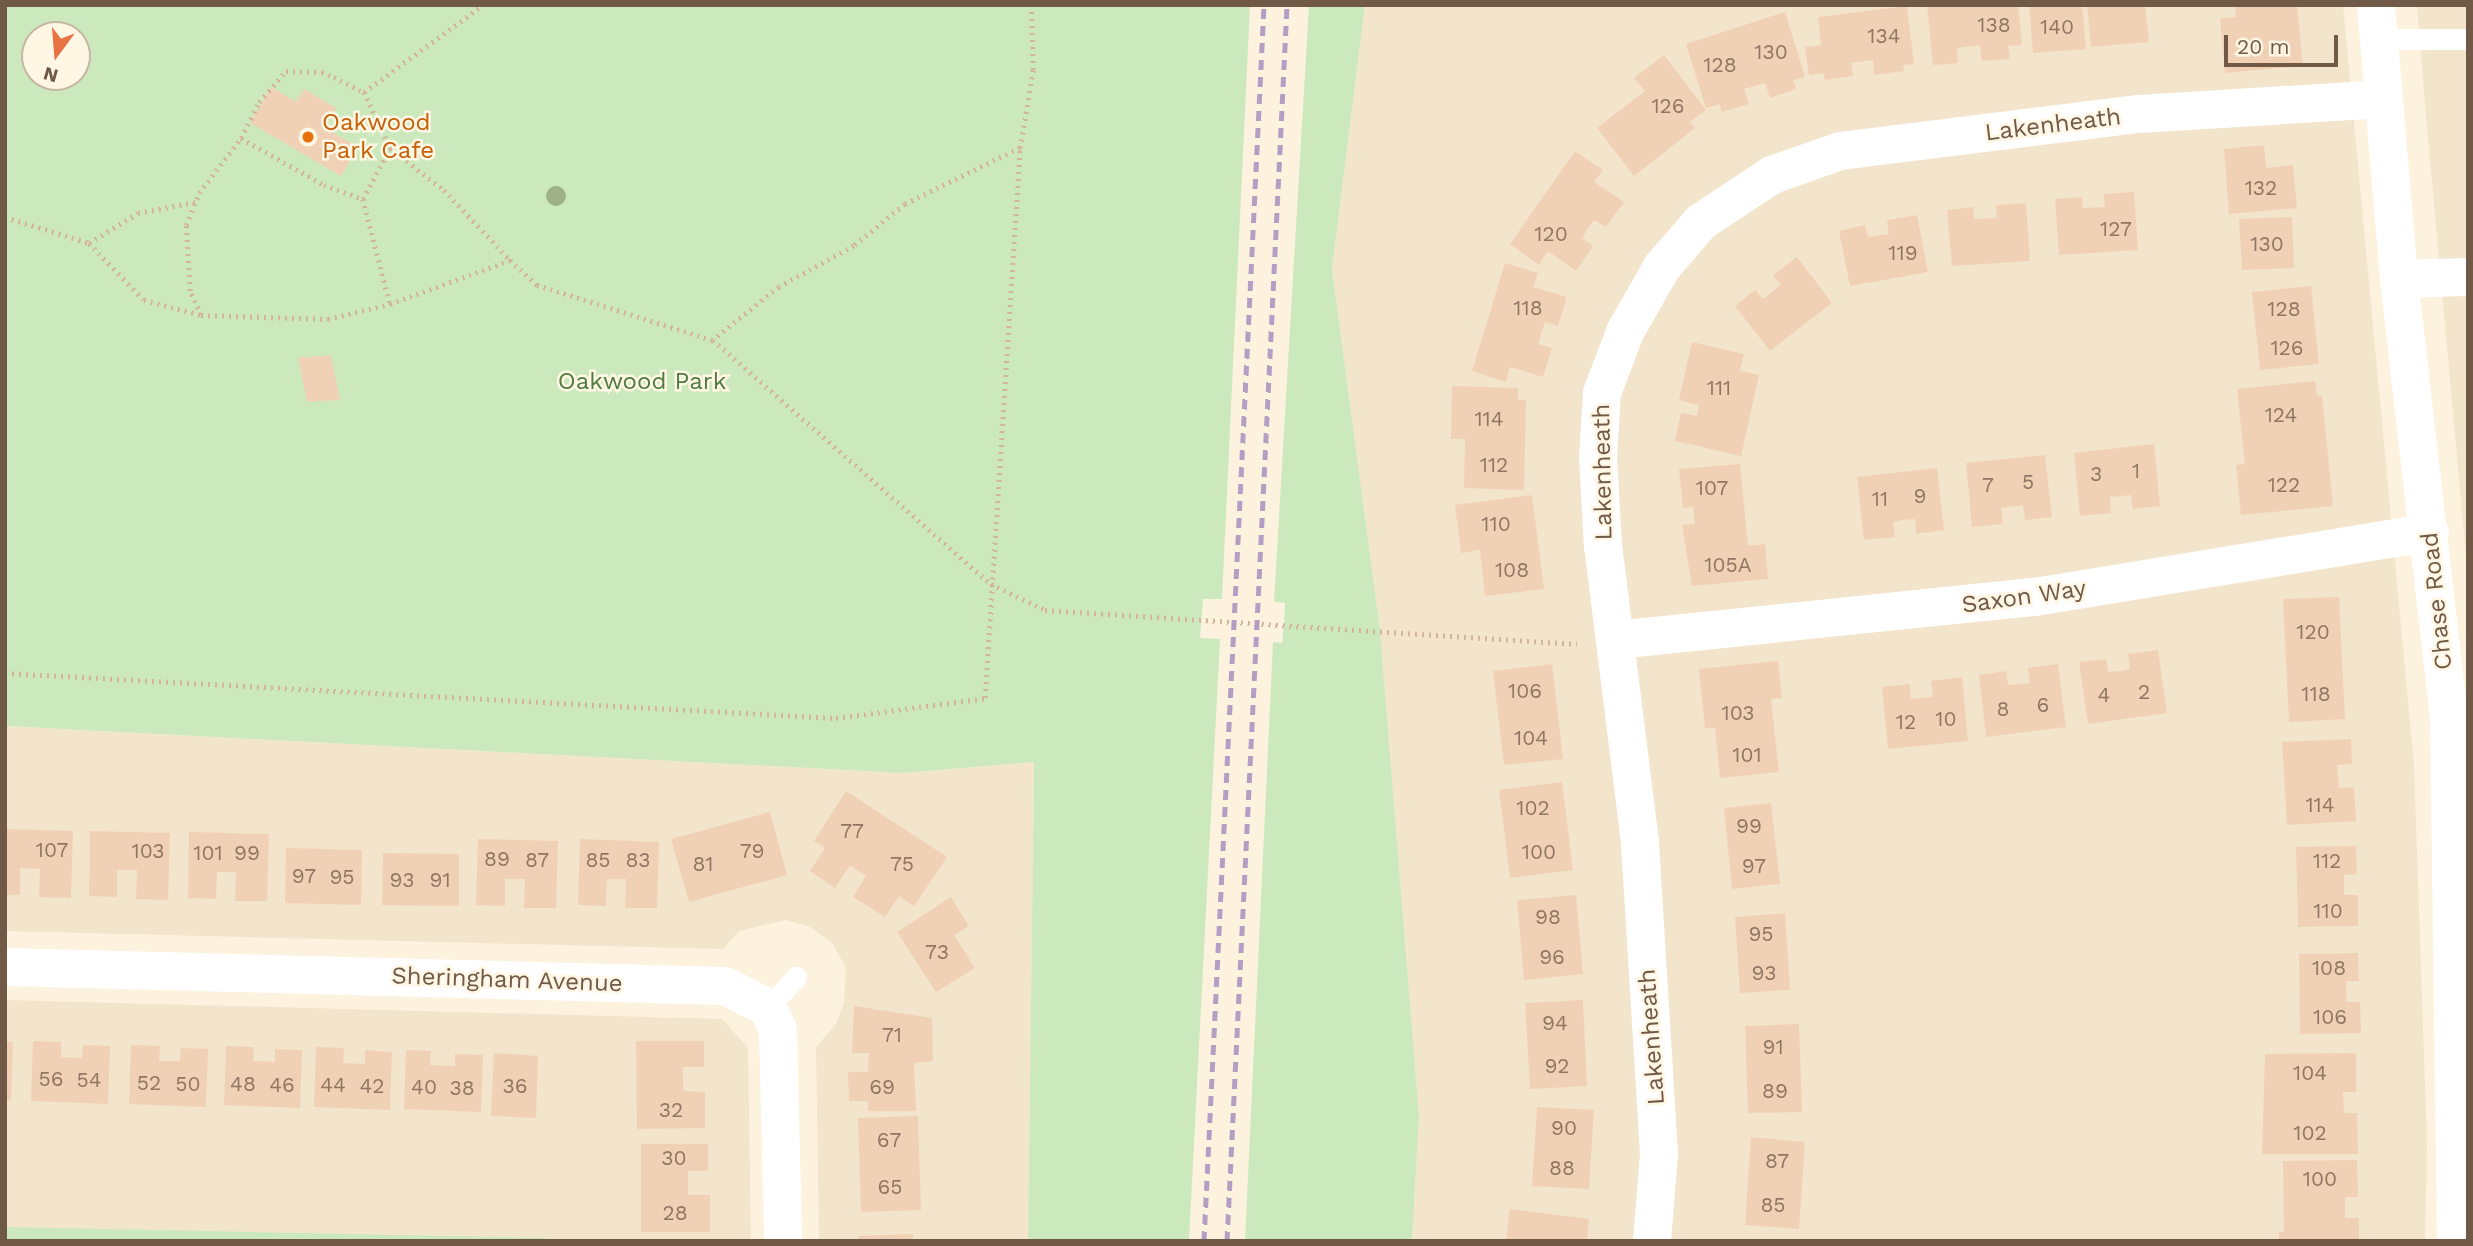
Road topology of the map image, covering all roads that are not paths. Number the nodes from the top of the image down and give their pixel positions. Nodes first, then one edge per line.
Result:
1 (2377, 22) edge
2 (2468, 39) edge
3 (2383, 99) junction
4 (2468, 276) edge
5 (2399, 279) junction
6 (2430, 533) junction
7 (1616, 640) junction
8 (2458, 715) edge
9 (5, 967) edge
10 (796, 977) dead end
11 (768, 1008) junction
12 (2460, 1017) edge
13 (783, 1241) edge
14 (1652, 1241) edge
15 (2456, 1241) edge

1 - 2 lane
1 - 3 street, Chase Road
3 - 5 street, Chase Road
3 - 7 street, Lakenheath
4 - 5 street
5 - 6 street, Chase Road
6 - 7 street, Saxon Way
6 - 8 street, Chase Road
7 - 14 street, Lakenheath
8 - 12 street, Chase Road
9 - 11 street, Sheringham Avenue
10 - 11 lane
11 - 13 street
12 - 15 street, Chase Road

